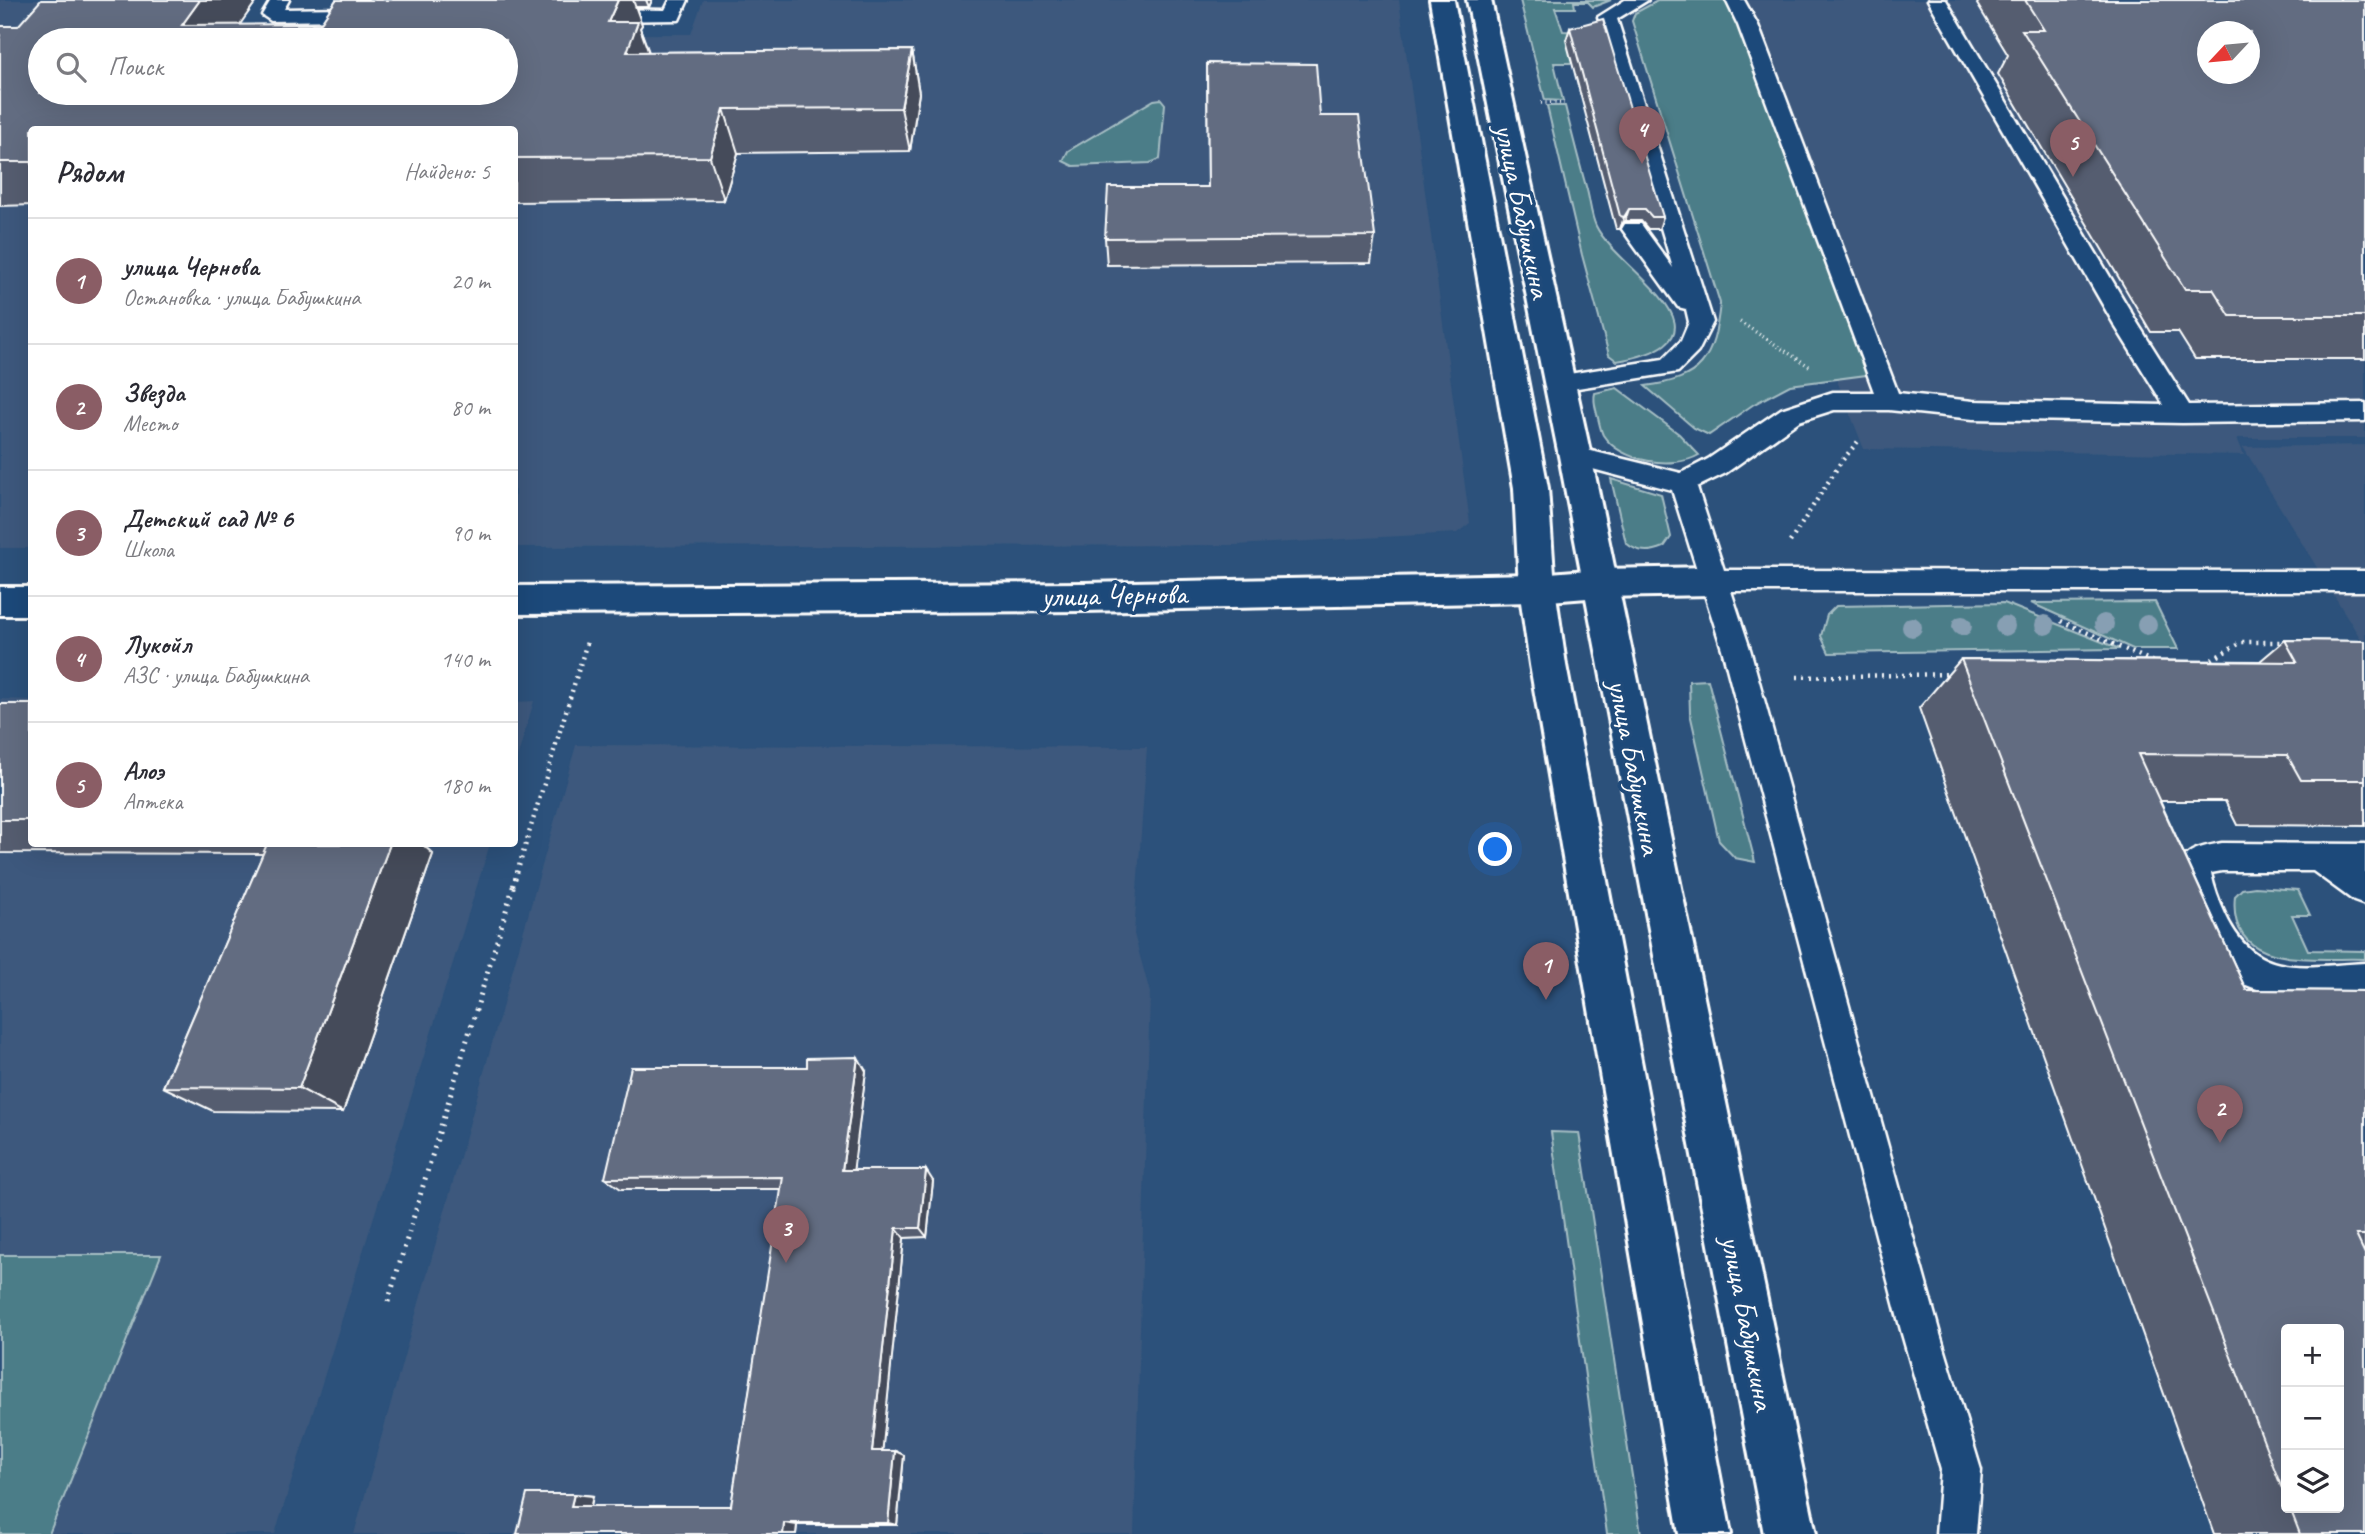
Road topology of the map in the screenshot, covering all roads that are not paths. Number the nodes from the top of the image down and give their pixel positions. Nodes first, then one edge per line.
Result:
1 (280, 0) edge
2 (679, 0) edge
3 (1442, 0) edge
4 (1479, 0) edge
5 (1639, 0) edge
6 (1735, 0) edge
7 (1937, 0) edge
8 (360, 10) edge
9 (575, 15) edge
10 (1633, 229) dead end
11 (1701, 322) junction
12 (1559, 383) junction
13 (1889, 401) junction
14 (2365, 412) edge
15 (2182, 414) junction
16 (1575, 456) junction
17 (1684, 483) junction
18 (1713, 581) junction
19 (2365, 581) edge
20 (1600, 583) junction
21 (1537, 588) junction
22 (518, 600) edge
23 (0, 601) edge
24 (28, 601) edge
25 (2319, 858) junction
26 (2365, 858) edge
27 (2365, 891) edge
28 (2365, 978) edge
29 (1705, 1534) edge
30 (1790, 1534) edge
31 (1956, 1534) edge

1 - 8 lane
2 - 9 lane
3 - 21 main road, улица Бабушкина
4 - 12 main road, улица Бабушкина
5 - 11 lane
6 - 13 lane
7 - 15 lane
10 - 11 lane
11 - 12 lane
12 - 16 main road, улица Бабушкина
13 - 15 lane
13 - 17 lane
14 - 15 lane
16 - 17 lane
16 - 20 main road, улица Бабушкина
17 - 18 lane
18 - 19 lane
18 - 20 main road, улица Чернова
18 - 31 lane
20 - 21 main road, улица Чернова
20 - 30 main road, улица Бабушкина
21 - 22 main road, улица Чернова
21 - 29 main road, улица Бабушкина
23 - 24 main road
25 - 26 lane
25 - 27 lane
25 - 28 lane

